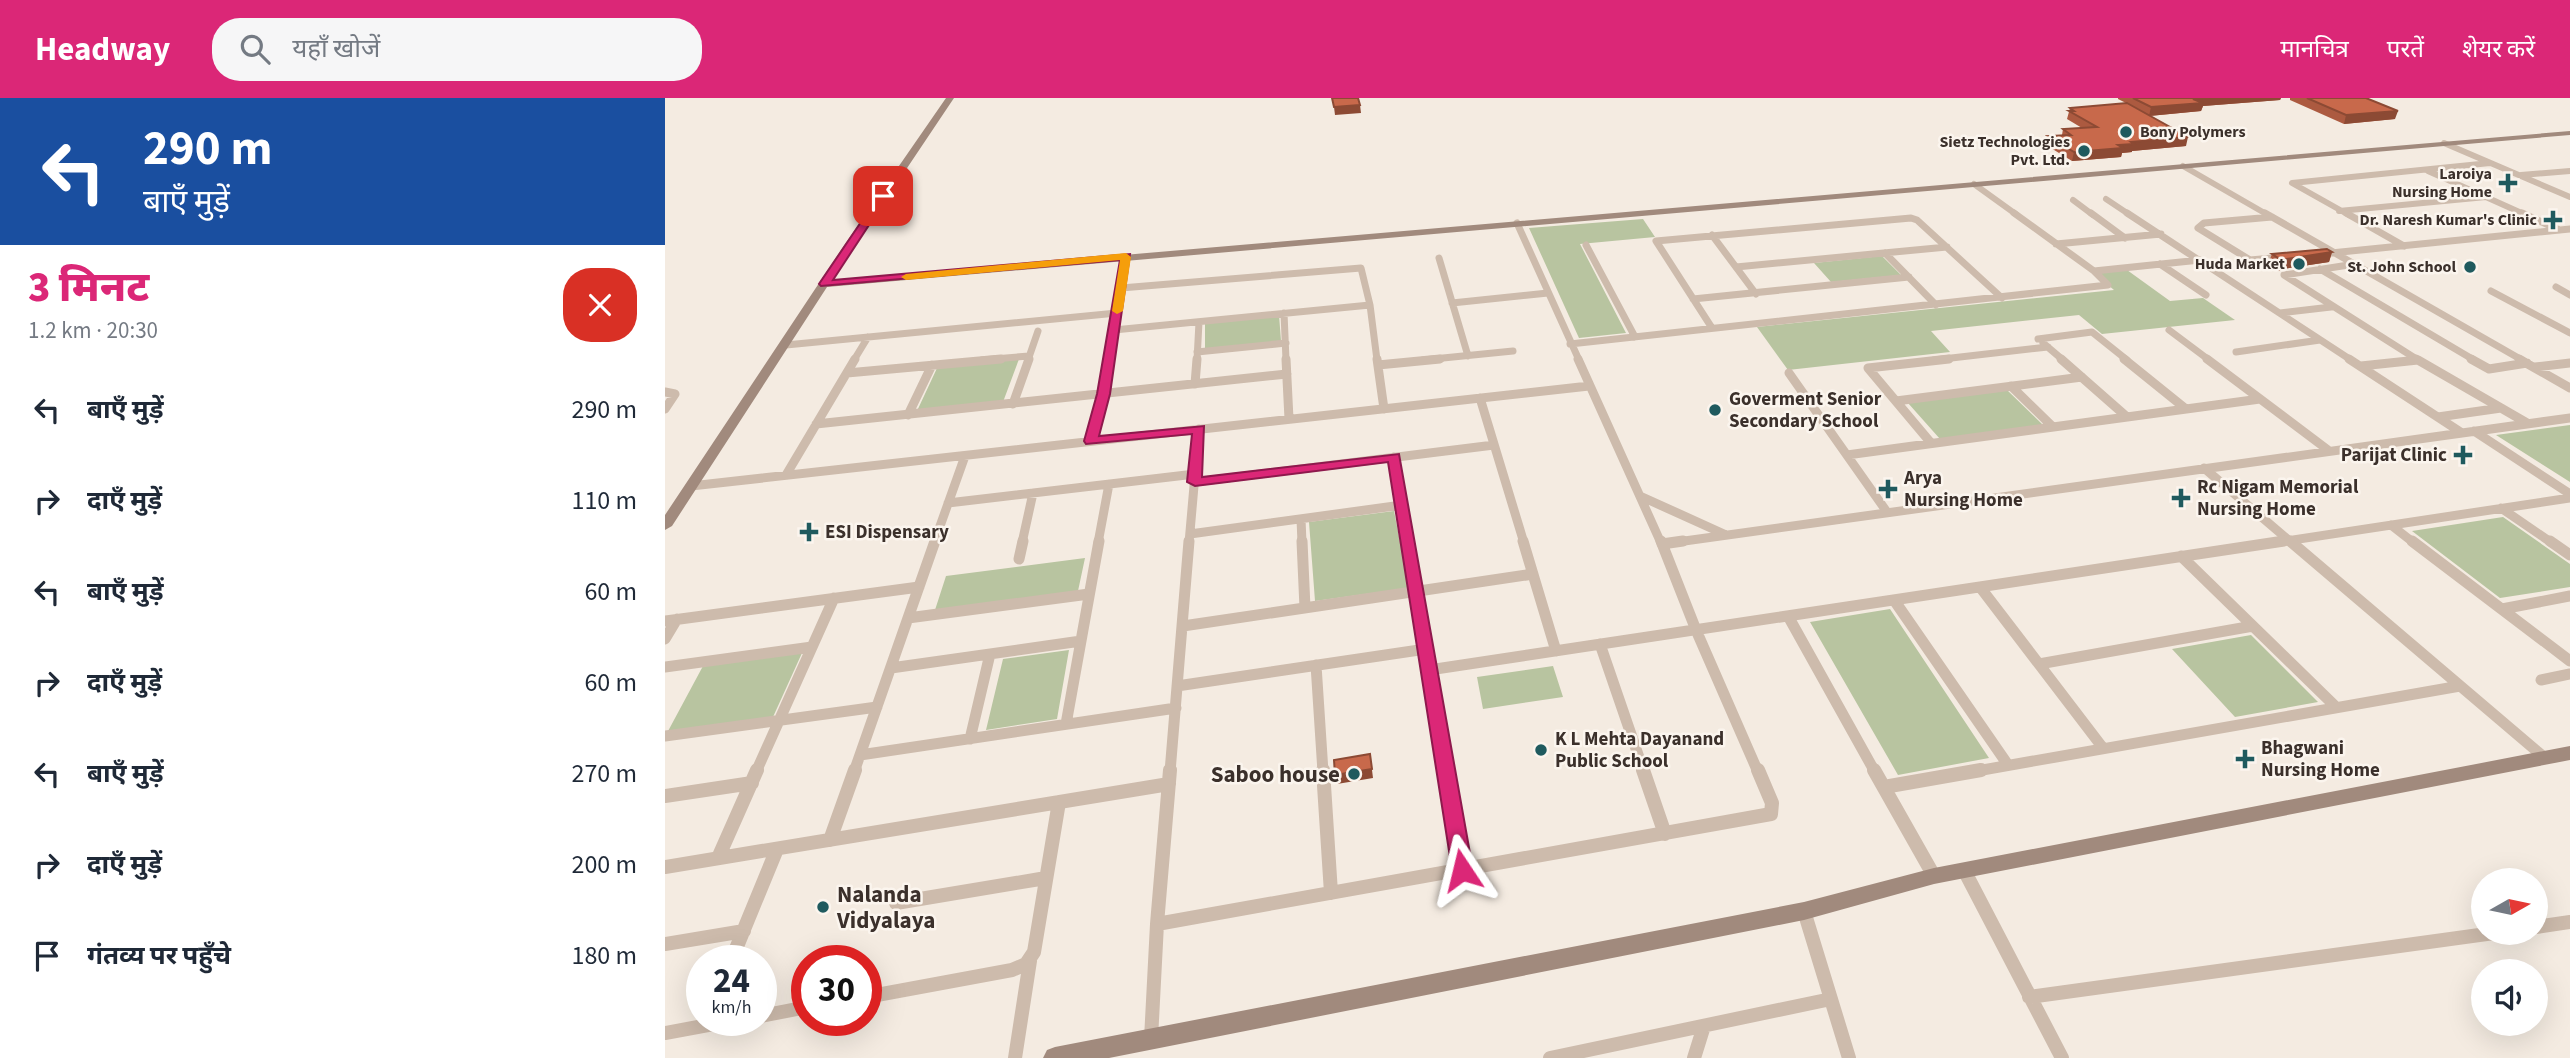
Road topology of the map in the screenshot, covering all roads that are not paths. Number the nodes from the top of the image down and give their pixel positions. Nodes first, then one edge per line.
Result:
1 (950, 98) edge
2 (2570, 132) edge
3 (2444, 143) junction
4 (2490, 163) junction
5 (2183, 166) junction
6 (2425, 169) junction
7 (2570, 171) edge
8 (2519, 175) junction
9 (1974, 184) junction
10 (2570, 195) edge
11 (2486, 197) junction
12 (2106, 199) dead end
13 (2073, 200) dead end
14 (2338, 211) junction
15 (2272, 217) junction
16 (1517, 223) junction
17 (2570, 229) edge
18 (2560, 230) junction
19 (2161, 234) junction
20 (1711, 235) junction
21 (2125, 237) junction
22 (2056, 244) junction
23 (1586, 245) dead end
24 (1947, 247) junction
25 (2404, 247) junction
26 (1885, 253) junction
27 (2335, 253) junction
28 (2309, 255) edge
29 (2296, 256) edge
30 (1126, 257) junction
31 (1439, 258) dead end
32 (2200, 260) junction
33 (2160, 264) junction
34 (2354, 264) junction
35 (1736, 267) junction
36 (2320, 269) junction
37 (2094, 271) junction
38 (1909, 278) junction
39 (824, 284) junction
40 (2570, 286) edge
41 (1121, 288) junction
42 (2491, 291) dead end
43 (1548, 293) junction
44 (1756, 294) junction
45 (2206, 295) dead end
46 (2570, 295) edge
47 (2002, 298) junction
48 (1693, 299) junction
49 (1452, 303) junction
50 (1370, 305) junction
51 (1936, 305) junction
52 (2331, 307) junction
53 (1117, 313) junction
54 (1284, 313) junction
55 (2280, 313) junction
56 (1199, 322) junction
57 (1712, 328) junction
58 (1114, 330) junction
59 (2169, 330) dead end
60 (1038, 331) dead end
61 (2570, 333) edge
62 (868, 337) junction
63 (1635, 337) junction
64 (2320, 340) junction
65 (1286, 343) junction
66 (1570, 344) junction
67 (786, 345) junction
68 (2048, 347) junction
69 (1513, 351) dead end
70 (1197, 352) junction
71 (2235, 352) dead end
72 (1029, 356) junction
73 (1468, 356) junction
74 (2418, 360) junction
75 (2570, 363) edge
76 (932, 365) junction
77 (1378, 365) junction
78 (2531, 365) junction
79 (2361, 366) junction
80 (847, 373) junction
81 (1789, 373) dead end
82 (1287, 374) junction
83 (2082, 377) junction
84 (1195, 384) junction
85 (1589, 386) junction
86 (2011, 386) junction
87 (2570, 388) edge
88 (665, 392) edge
89 (1104, 394) junction
90 (1480, 398) junction
91 (2260, 399) junction
92 (1896, 401) junction
93 (1013, 404) junction
94 (2501, 408) junction
95 (665, 409) edge
96 (1384, 409) junction
97 (2186, 409) junction
98 (908, 415) junction
99 (2127, 417) junction
100 (2438, 417) junction
101 (2570, 418) edge
102 (1289, 419) junction
103 (2527, 423) junction
104 (816, 424) junction
105 (2053, 427) junction
106 (1199, 429) junction
107 (2473, 431) junction
108 (2462, 433) junction
109 (1091, 441) junction
110 (1931, 443) junction
111 (1494, 445) junction
112 (2328, 450) junction
113 (1847, 455) junction
114 (965, 456) junction
115 (1394, 457) junction
116 (2204, 468) junction
117 (786, 475) junction
118 (1195, 478) junction
119 (1109, 484) junction
120 (691, 486) junction
121 (1033, 493) junction
122 (1640, 496) junction
123 (2570, 496) edge
124 (948, 503) junction
125 (1402, 505) junction
126 (2501, 508) junction
127 (1887, 512) junction
128 (1301, 519) junction
129 (2391, 525) junction
130 (665, 526) edge
131 (1190, 534) junction
132 (1724, 534) junction
133 (2289, 540) junction
134 (1662, 544) junction
135 (2570, 555) edge
136 (2181, 556) junction
137 (1019, 559) dead end
138 (1533, 574) junction
139 (919, 587) junction
140 (1980, 587) junction
141 (1416, 592) junction
142 (1089, 594) junction
143 (2570, 596) edge
144 (834, 598) junction
145 (1893, 600) junction
146 (1305, 608) junction
147 (2502, 609) junction
148 (1789, 616) junction
149 (908, 618) junction
150 (671, 620) edge
151 (1182, 626) junction
152 (2253, 626) junction
153 (1696, 630) junction
154 (665, 639) edge
155 (1081, 641) junction
156 (1601, 644) junction
157 (812, 647) junction
158 (1426, 649) junction
159 (1556, 651) junction
160 (990, 654) junction
161 (2570, 661) edge
162 (2039, 664) junction
163 (1316, 666) junction
164 (665, 667) edge
165 (891, 668) junction
166 (1429, 670) junction
167 (2570, 674) edge
168 (2541, 680) dead end
169 (1177, 686) junction
170 (2461, 686) junction
171 (877, 707) junction
172 (2336, 707) junction
173 (1176, 708) junction
174 (779, 721) junction
175 (1066, 724) junction
176 (665, 736) edge
177 (970, 739) junction
178 (2103, 748) junction
179 (2570, 753) edge
180 (860, 755) junction
181 (2546, 758) junction
182 (2008, 765) junction
183 (752, 783) junction
184 (1169, 784) junction
185 (1884, 786) junction
186 (665, 796) edge
187 (1059, 802) junction
188 (1665, 834) junction
189 (830, 840) junction
190 (777, 849) junction
191 (718, 858) junction
192 (665, 867) edge
193 (1462, 870) junction
194 (1964, 870) junction
195 (1934, 876) junction
196 (1046, 878) junction
197 (1331, 893) junction
198 (896, 903) dead end
199 (1804, 911) junction
200 (2570, 922) edge
201 (1157, 924) junction
202 (2548, 925) edge
203 (744, 931) junction
204 (2471, 936) edge
205 (665, 944) edge
206 (738, 945) edge
207 (1030, 961) junction
208 (882, 994) edge
209 (2029, 996) junction
210 (1831, 999) junction
211 (1704, 1026) junction
212 (686, 1028) edge
213 (665, 1033) edge
214 (1151, 1039) junction
215 (1015, 1058) edge
216 (1055, 1058) edge
217 (1550, 1058) edge
218 (1694, 1058) edge
219 (1849, 1058) edge
220 (2062, 1058) edge

1 - 39 street
2 - 3 street
3 - 4 street
3 - 5 street
4 - 6 street
4 - 8 street
5 - 9 street
5 - 15 street
6 - 11 street
6 - 14 street
7 - 8 street
8 - 10 street
9 - 16 street
9 - 22 street
11 - 14 street
11 - 18 street
12 - 19 street
13 - 21 street
14 - 25 street
15 - 27 street
15 - 29 street
16 - 30 street
16 - 43 street
17 - 18 street
18 - 25 street
19 - 21 street
19 - 32 street
20 - 24 street
20 - 35 street
20 - 48 street
21 - 22 street
22 - 37 street
23 - 63 street
24 - 26 street
24 - 47 street
25 - 27 street
26 - 35 street
26 - 38 street
27 - 28 street
27 - 34 street
30 - 39 street
30 - 41 street
31 - 49 street
32 - 33 street
32 - 55 street
33 - 37 street
33 - 45 street
34 - 36 street
34 - 78 street
35 - 44 street
36 - 52 street
36 - 78 street
37 - 47 street
38 - 44 street
38 - 51 street
39 - 67 street
40 - 46 street
41 - 50 street
41 - 53 street
42 - 61 street
43 - 49 street
43 - 66 street
44 - 48 street
47 - 51 street
48 - 57 street
49 - 73 street
50 - 54 street
50 - 77 street
51 - 57 street
52 - 55 street
52 - 74 street
53 - 58 street
53 - 62 street
54 - 56 street
54 - 65 street
55 - 64 street
56 - 58 street
56 - 70 street
57 - 63 street
58 - 89 street
59 - 91 street
60 - 72 street
62 - 67 street
62 - 80 street
63 - 66 street
64 - 71 street
64 - 79 street
65 - 70 street
65 - 82 street
66 - 85 street
67 - 120 street
68 - 83 street
68 - 92 street
68 - 97 street
69 - 73 street
70 - 84 street
72 - 76 street
72 - 93 street
73 - 77 street
74 - 79 street
74 - 94 street
75 - 78 street
76 - 80 street
76 - 98 street
77 - 96 street
78 - 87 street
79 - 100 street
80 - 104 street
81 - 113 street
82 - 84 street
82 - 102 street
83 - 86 street
83 - 99 street
84 - 89 street
85 - 90 street
85 - 122 street
86 - 92 street
86 - 105 street
88 - 95 street
89 - 93 street
89 - 109 street
90 - 96 street
90 - 111 street
91 - 97 street
91 - 112 street
92 - 110 street
93 - 98 street
94 - 100 street
94 - 103 street
96 - 102 street
97 - 99 street
98 - 104 street
99 - 105 street
100 - 108 street
101 - 103 street
102 - 106 street
103 - 107 street
104 - 117 street
105 - 110 street
106 - 109 street
106 - 118 street
107 - 108 street
107 - 123 street
108 - 112 street
109 - 114 street
110 - 113 street
111 - 115 street
111 - 138 street
112 - 116 street
113 - 127 street
114 - 117 street
114 - 124 street
115 - 118 street
115 - 125 street
116 - 127 street
116 - 133 street
117 - 120 street
118 - 119 street
118 - 131 street
119 - 121 street
119 - 142 street
120 - 130 street
121 - 124 street
121 - 137 street
122 - 132 street
122 - 134 street
123 - 126 street
124 - 139 street
125 - 128 street
125 - 141 street
126 - 129 street
126 - 135 street
127 - 132 street
128 - 131 street
128 - 146 street
129 - 133 street
129 - 147 street
131 - 151 street
132 - 134 street
133 - 136 street
133 - 170 street
134 - 153 street
136 - 140 street
136 - 152 street
138 - 141 street
138 - 159 street
139 - 144 street
139 - 149 street
140 - 145 street
140 - 162 street
141 - 146 street
141 - 158 street
142 - 149 street
142 - 155 street
143 - 147 street
144 - 150 street
144 - 157 street
145 - 148 street
145 - 182 street
146 - 151 street
147 - 161 street
148 - 153 street
148 - 185 street
149 - 165 street
150 - 154 street
151 - 169 street
152 - 162 street
152 - 172 street
153 - 156 street
153 - 188 street
155 - 160 street
155 - 175 street
156 - 159 street
156 - 188 street
157 - 164 street
157 - 174 street
158 - 163 street
158 - 166 street
159 - 166 street
160 - 165 street
160 - 177 street
162 - 178 street
163 - 169 street
163 - 197 street
165 - 171 street
166 - 193 street
167 - 168 street
169 - 173 street
170 - 172 street
170 - 181 street
171 - 174 street
171 - 180 street
172 - 178 street
173 - 175 street
173 - 184 street
174 - 176 street
174 - 183 street
175 - 177 street
177 - 180 street
178 - 182 street
179 - 181 street
180 - 189 street
181 - 194 street
182 - 185 street
183 - 186 street
183 - 191 street
184 - 187 street
184 - 201 street
185 - 195 street
187 - 189 street
187 - 196 street
188 - 193 street
189 - 190 street
190 - 191 street
190 - 203 street
191 - 192 street
193 - 197 street
194 - 195 street
194 - 209 street
195 - 199 street
196 - 198 street
196 - 207 street
197 - 201 street
199 - 210 street
199 - 214 street
200 - 202 street
201 - 214 street
203 - 205 street
203 - 206 street
204 - 209 street
207 - 208 street
207 - 215 street
209 - 220 street
210 - 211 street
210 - 219 street
211 - 217 street
211 - 218 street
212 - 213 street
214 - 216 street

